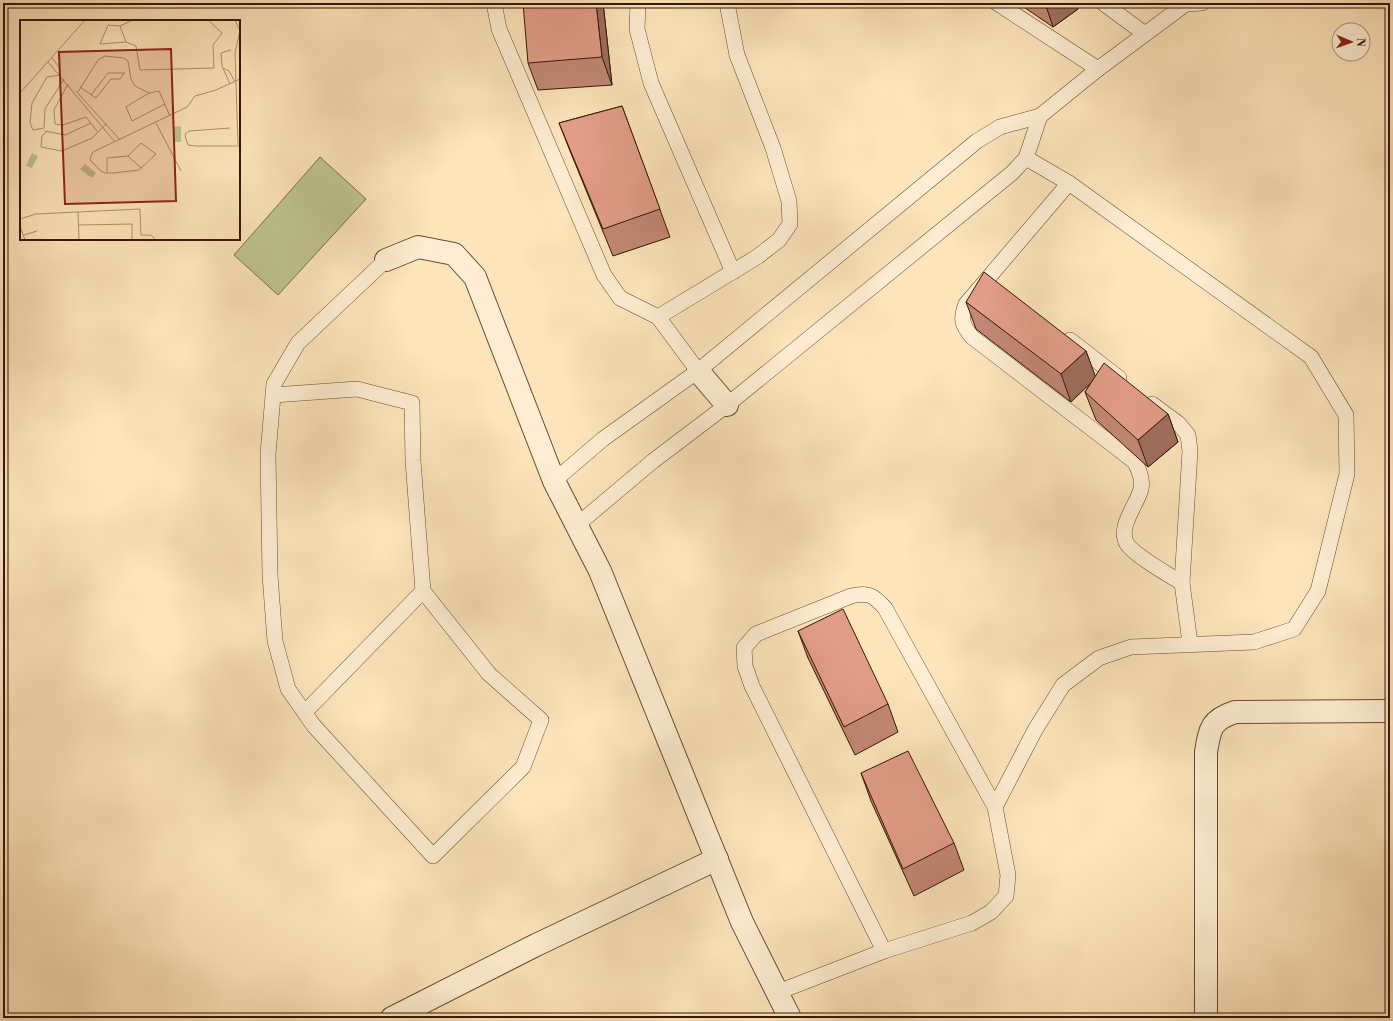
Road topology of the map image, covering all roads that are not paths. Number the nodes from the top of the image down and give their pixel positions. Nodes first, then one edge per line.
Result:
1 (494, 3) edge
2 (638, 3) edge
3 (728, 3) edge
4 (997, 3) edge
5 (1103, 3) edge
6 (1186, 3) edge
7 (1202, 3) edge
8 (1145, 34) junction
9 (1098, 69) junction
10 (1040, 116) junction
11 (1026, 158) junction
12 (1069, 182) junction
13 (386, 260) joint
14 (733, 272) junction
15 (990, 278) junction
16 (1003, 288) edge
17 (658, 317) junction
18 (1059, 332) edge
19 (698, 372) junction
20 (1129, 385) edge
21 (274, 395) junction
22 (1141, 395) edge
23 (727, 404) junction
24 (554, 482) junction
25 (577, 524) junction
26 (1182, 583) junction
27 (423, 592) junction
28 (1190, 643) junction
29 (1390, 711) edge
30 (305, 712) junction
31 (995, 807) junction
32 (717, 859) junction
33 (884, 951) junction
34 (778, 992) junction
35 (392, 1018) edge
36 (790, 1018) edge
37 (1206, 1018) edge

1 - 17 lane
2 - 14 lane
3 - 14 lane
4 - 9 lane
5 - 8 lane
6 - 7 lane
6 - 8 lane
8 - 9 lane
9 - 10 lane
10 - 11 lane
10 - 19 lane
11 - 12 lane
11 - 23 lane
12 - 15 lane
12 - 28 lane
13 - 21 lane
13 - 24 street
14 - 17 lane
15 - 16 lane
15 - 26 lane
17 - 19 lane
18 - 20 lane
19 - 23 street
19 - 24 lane
21 - 27 lane
21 - 30 lane
22 - 26 lane
23 - 25 lane
24 - 25 street
25 - 32 street
26 - 28 lane
27 - 30 lane
27 - 30 lane
28 - 31 lane
29 - 37 street
31 - 33 lane
31 - 33 lane
32 - 34 street
32 - 35 street
33 - 34 lane
34 - 36 street

